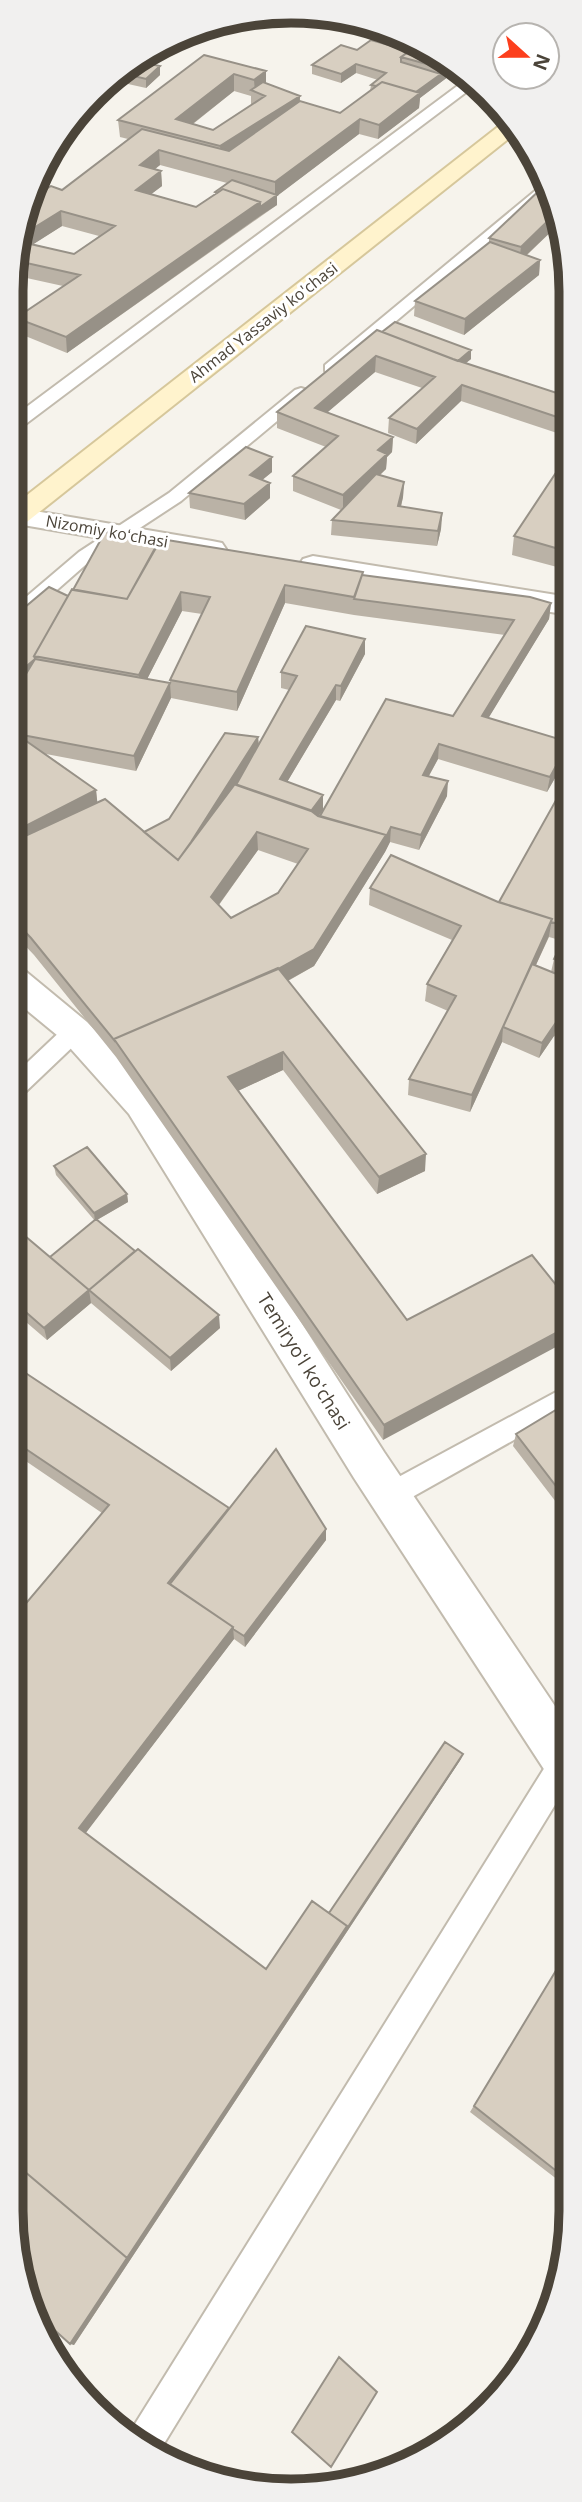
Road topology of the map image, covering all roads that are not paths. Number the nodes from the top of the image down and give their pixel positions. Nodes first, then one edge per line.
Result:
1 (465, 87) edge
2 (506, 130) edge
3 (540, 192) edge
4 (23, 418) edge
5 (23, 511) edge
6 (23, 518) edge
7 (123, 534) junction
8 (244, 554) edge
9 (284, 561) edge
10 (559, 602) edge
11 (23, 610) edge
12 (23, 988) edge
13 (75, 1031) junction
14 (23, 1081) edge
15 (559, 1402) edge
16 (389, 1496) junction
17 (559, 1752) edge
18 (559, 1777) edge
19 (148, 2438) edge

1 - 4 lane
2 - 5 main road, Ahmad Yassaviy ko'chasi
3 - 7 lane
6 - 7 street, Nizomiy koʻchasi
7 - 8 street, Nizomiy koʻchasi
7 - 11 lane
9 - 10 street
12 - 13 street, Temiryoʻl koʻchasi
13 - 14 lane
13 - 16 street, Temiryoʻl koʻchasi
15 - 16 lane
16 - 17 street, Temiryoʻl koʻchasi
18 - 19 lane

